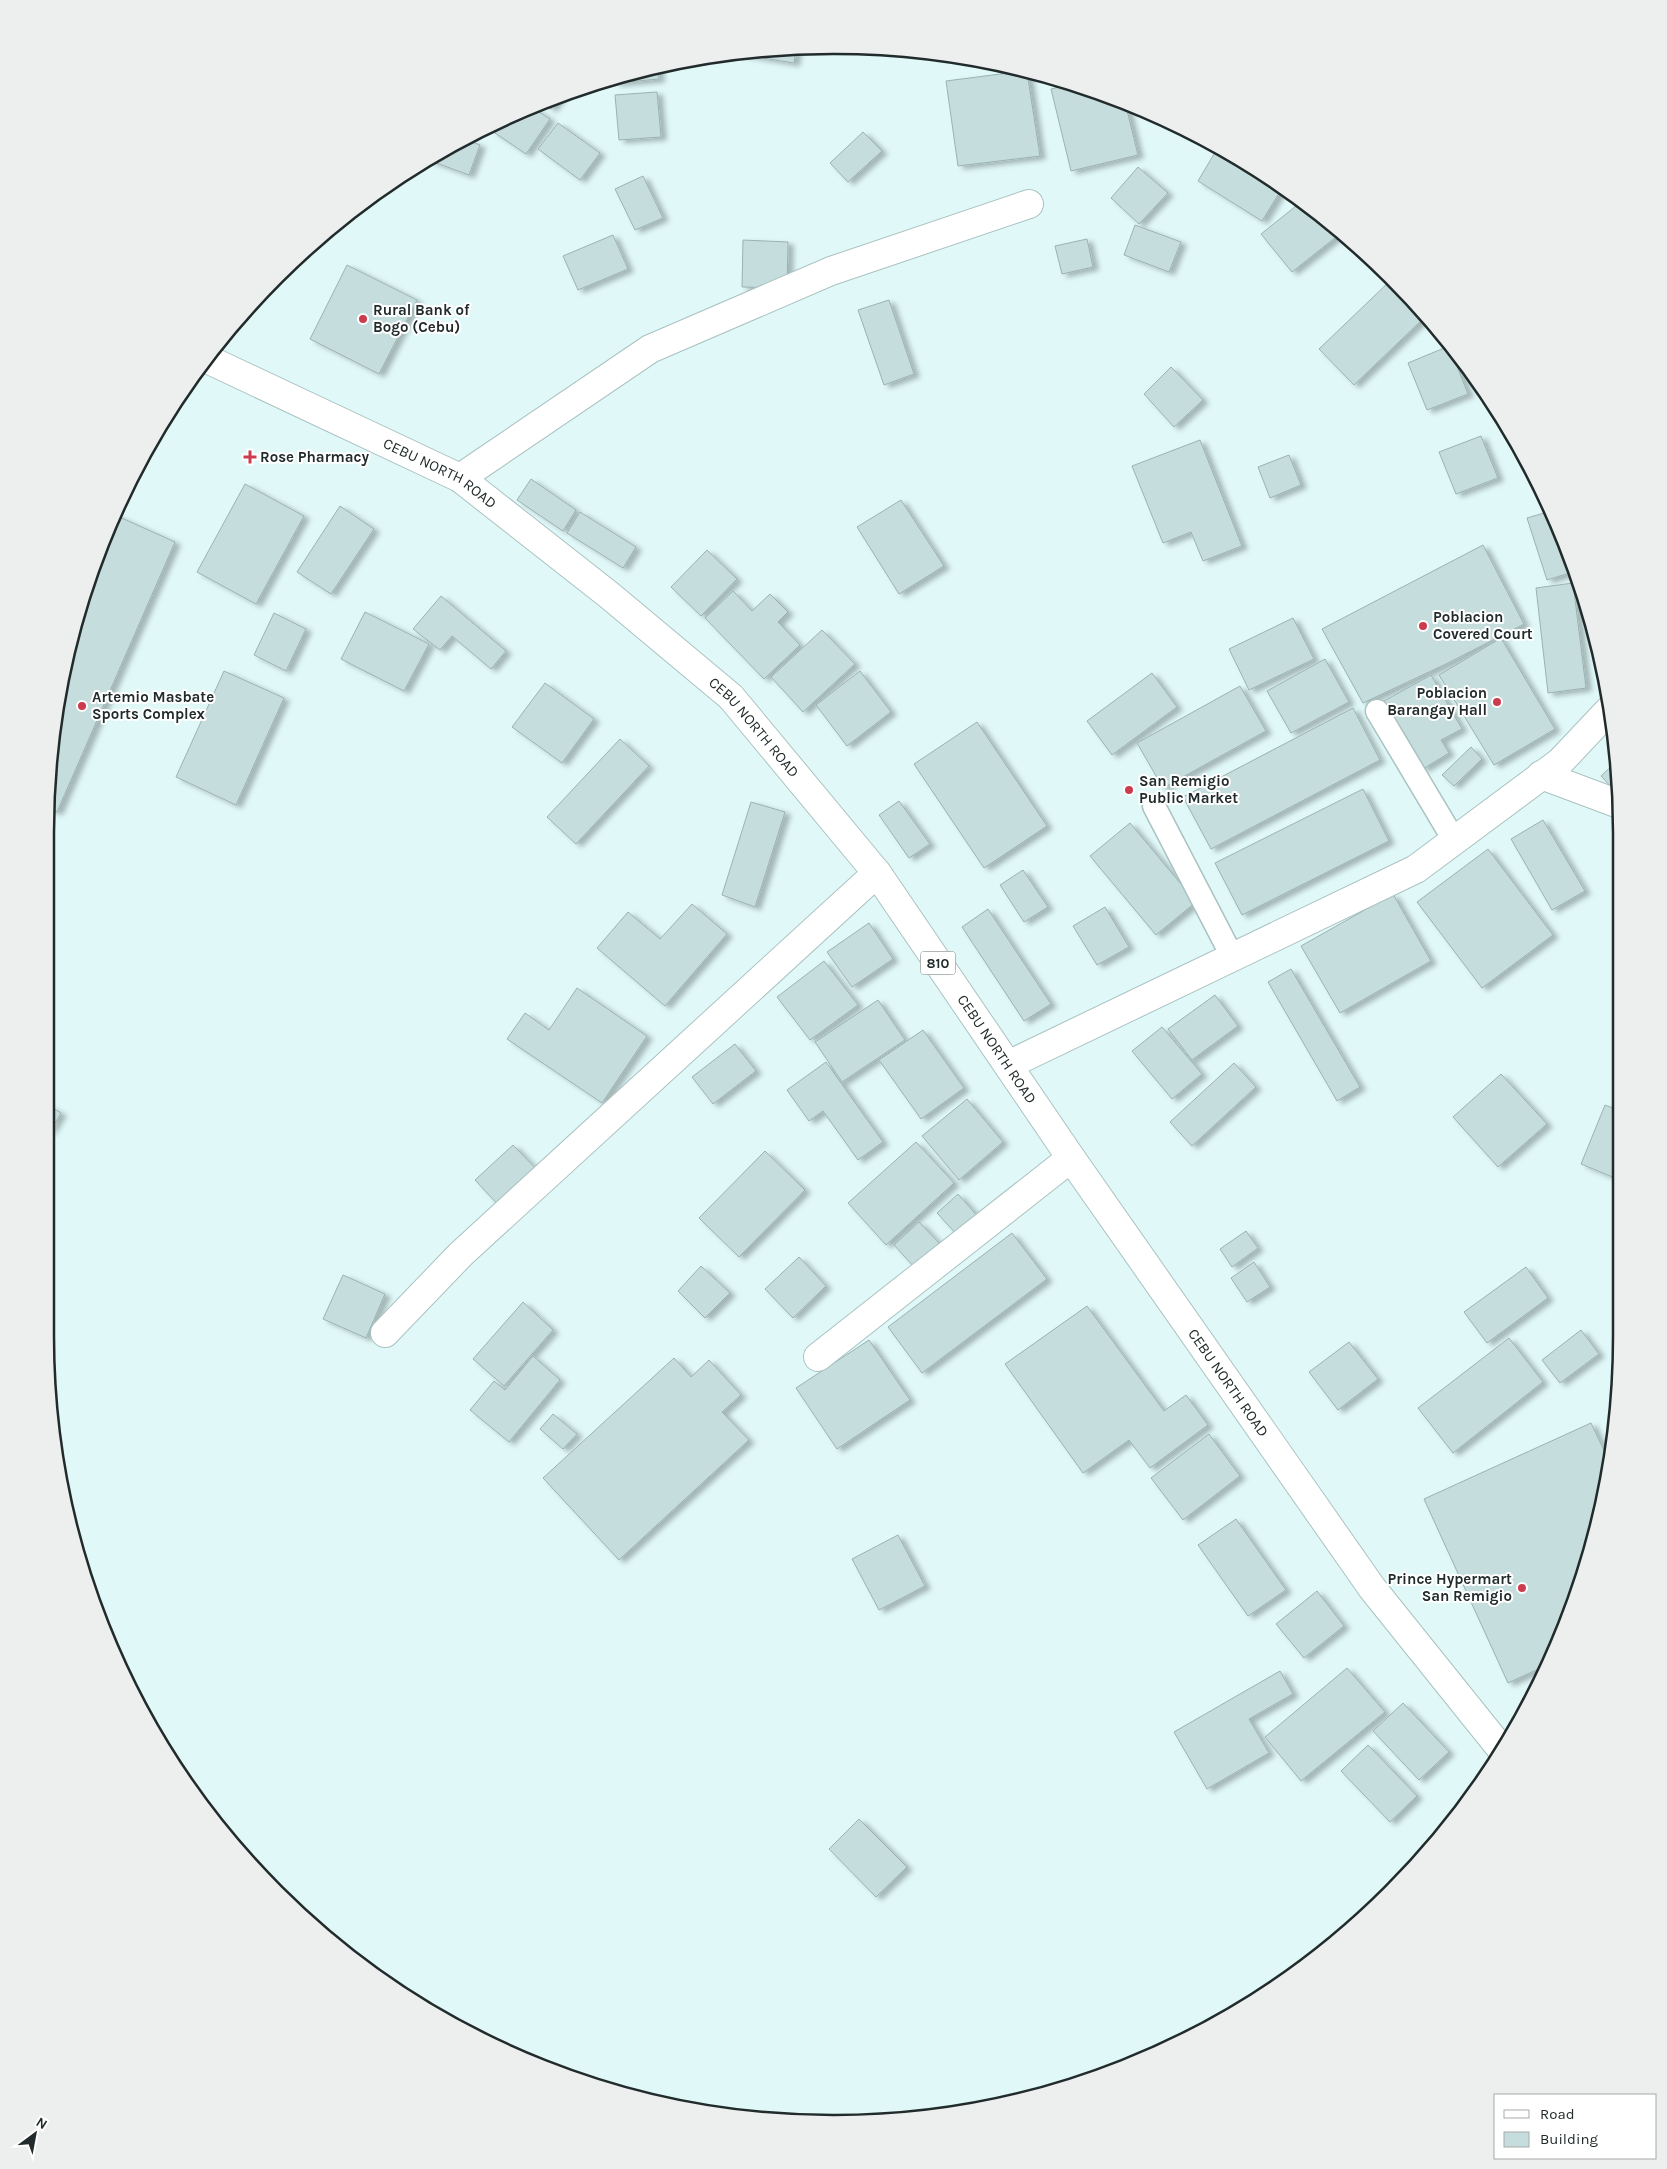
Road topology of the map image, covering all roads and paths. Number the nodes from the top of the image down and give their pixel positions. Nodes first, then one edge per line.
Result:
1 (1029, 204) dead end
2 (213, 362) edge
3 (460, 478) junction
4 (1377, 711) dead end
5 (1604, 715) edge
6 (1541, 776) junction
7 (1612, 802) edge
8 (1154, 806) dead end
9 (1454, 840) junction
10 (877, 873) junction
11 (1233, 958) junction
12 (1008, 1065) junction
13 (1071, 1158) junction
14 (385, 1333) dead end
15 (818, 1357) dead end
16 (1497, 1744) edge

1 - 3 main road
2 - 3 main road, CEBU NORTH ROAD / 810
3 - 10 main road, CEBU NORTH ROAD / 810
4 - 9 lane
5 - 6 main road
6 - 7 main road
6 - 9 main road
8 - 11 lane
9 - 11 main road
10 - 12 main road, CEBU NORTH ROAD / 810
10 - 14 main road
11 - 12 main road
12 - 13 main road, CEBU NORTH ROAD / 810
13 - 15 main road
13 - 16 main road, CEBU NORTH ROAD / 810

